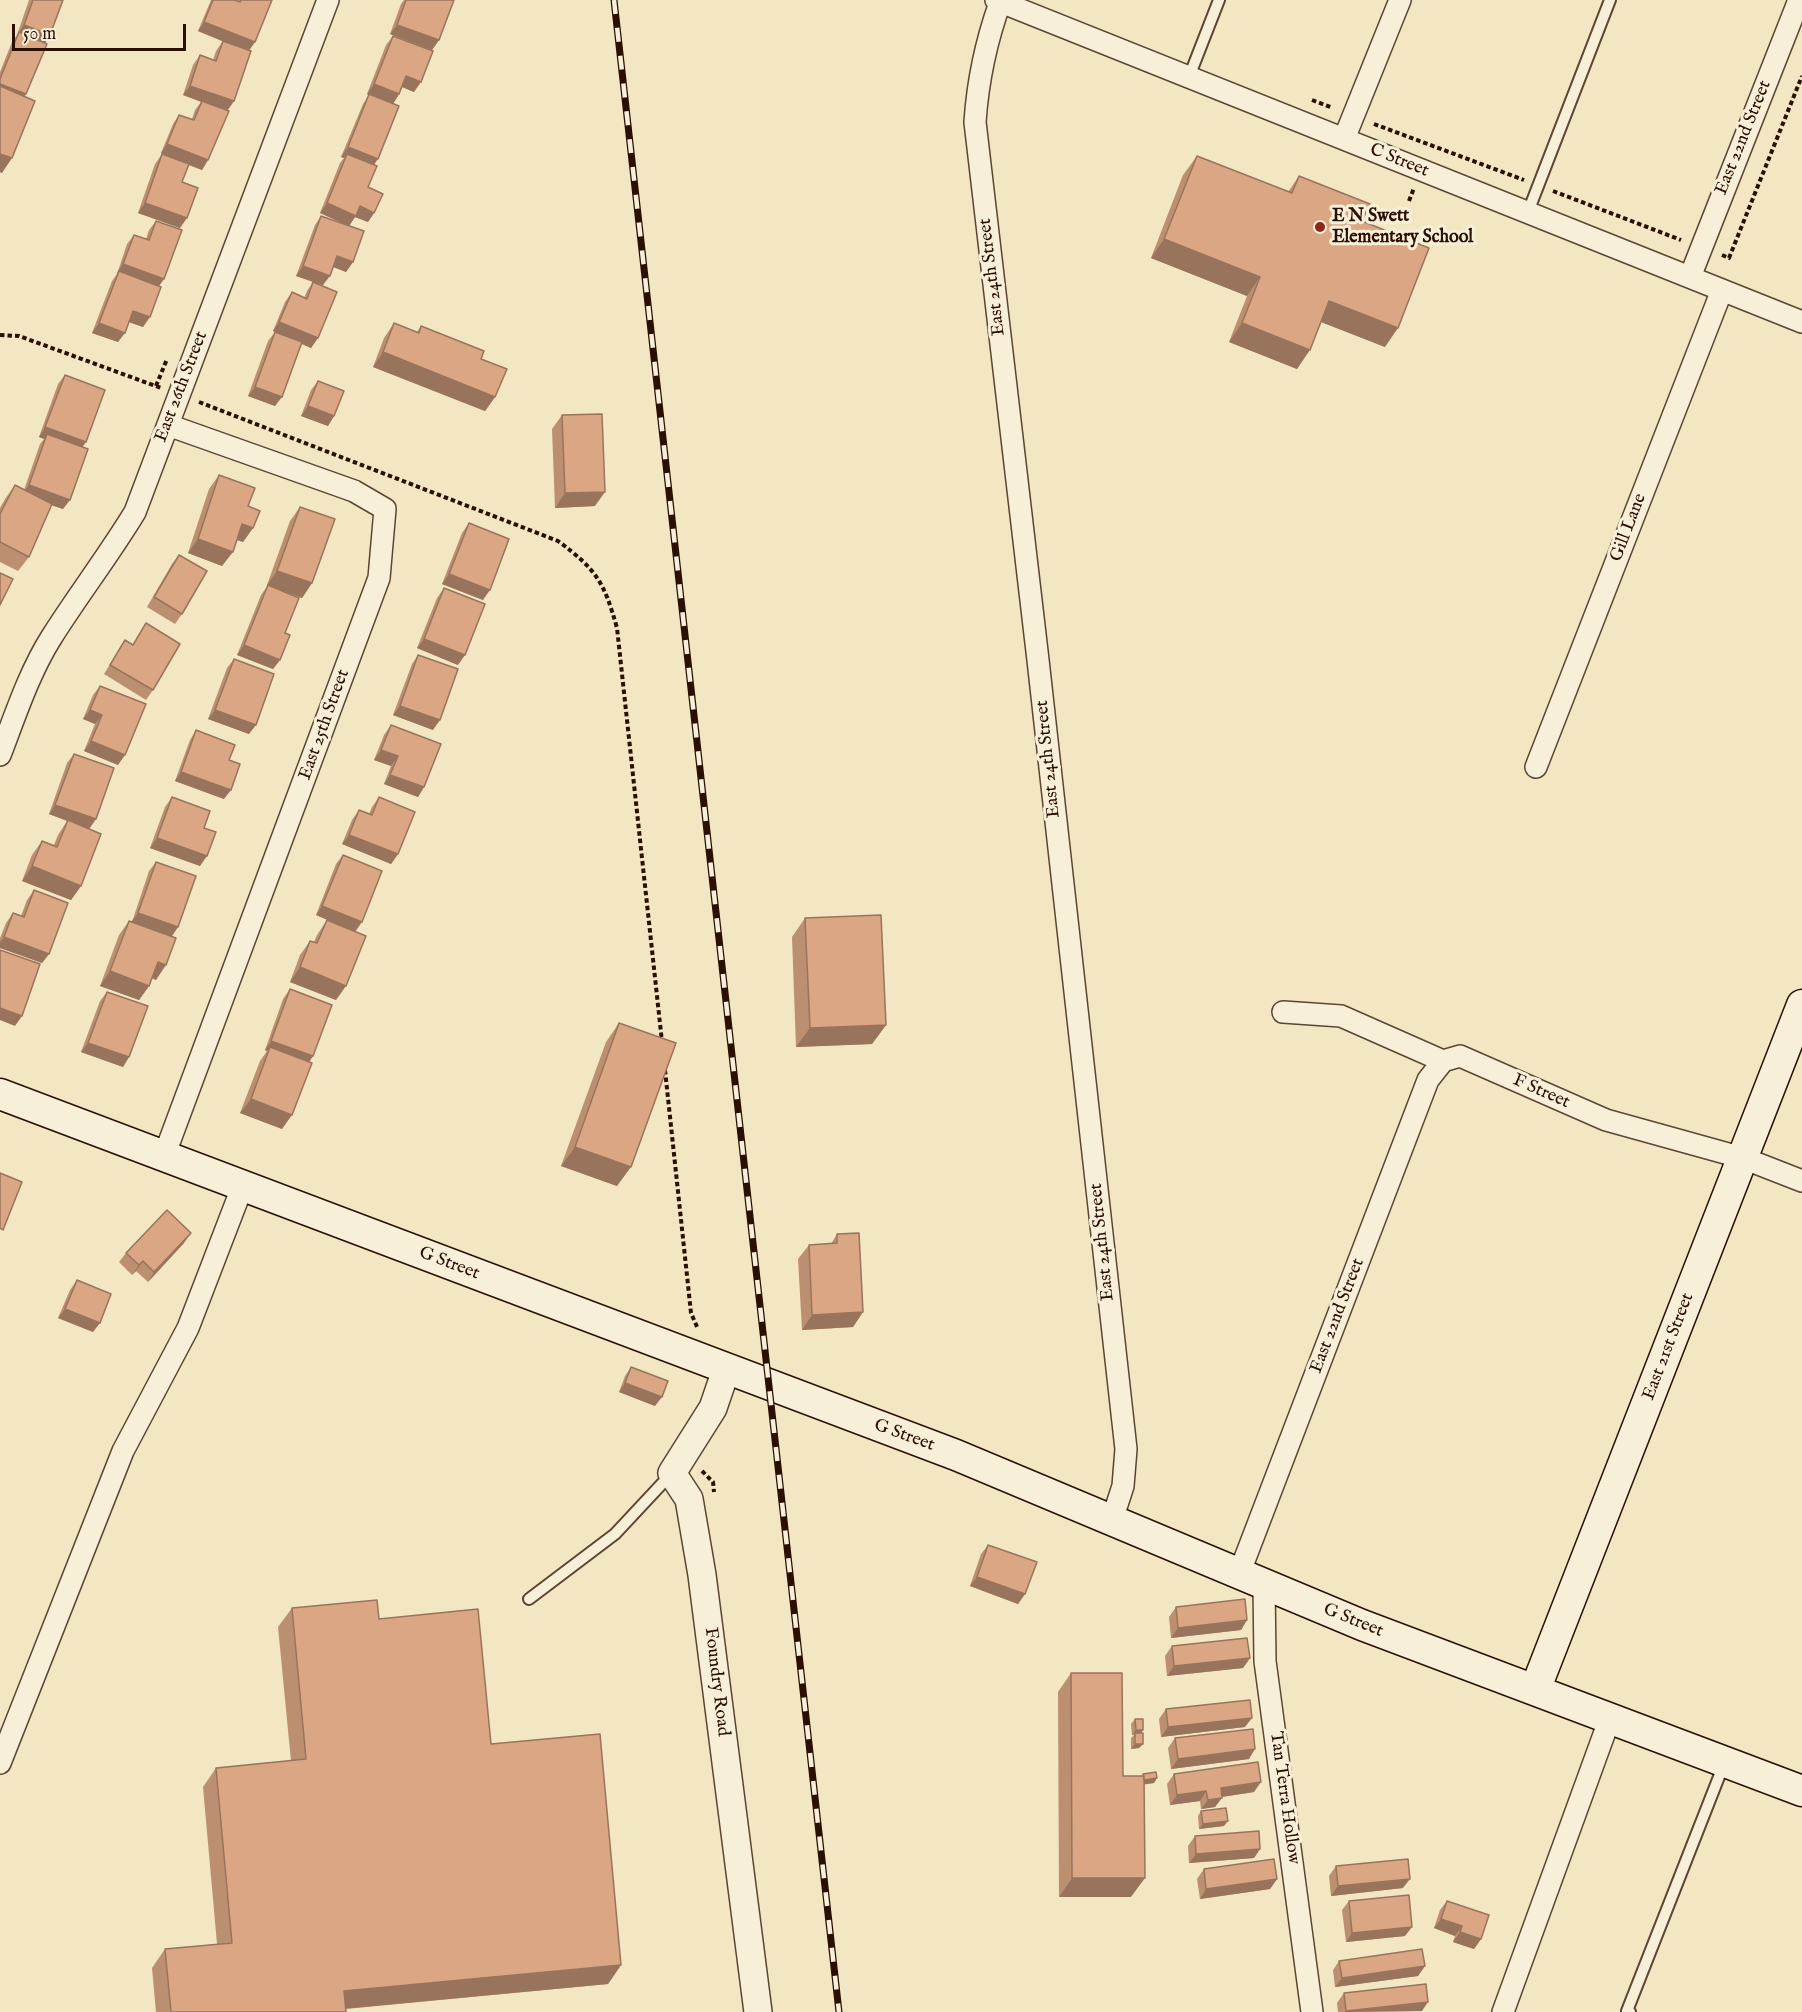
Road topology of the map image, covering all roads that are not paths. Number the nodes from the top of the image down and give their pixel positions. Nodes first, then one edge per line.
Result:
1 (328, 0) edge
2 (1219, 0) edge
3 (1400, 0) edge
4 (1610, 0) edge
5 (1799, 0) edge
6 (999, 1) edge
7 (1189, 77) junction
8 (1344, 139) junction
9 (1528, 212) junction
10 (1690, 277) junction
11 (1722, 290) junction
12 (1802, 322) edge
13 (168, 425) junction
14 (0, 755) edge
15 (1536, 767) dead end
16 (1802, 1005) edge
17 (1283, 1012) dead end
18 (1443, 1061) junction
19 (0, 1094) edge
20 (164, 1156) junction
21 (1743, 1158) junction
22 (1802, 1181) edge
23 (243, 1185) junction
24 (726, 1370) junction
25 (672, 1473) junction
26 (1112, 1520) junction
27 (1252, 1579) junction
28 (529, 1599) dead end
29 (1536, 1690) junction
30 (1610, 1718) junction
31 (1725, 1761) junction
32 (0, 1763) edge
33 (1802, 1791) edge
34 (758, 2012) edge
35 (1312, 2012) edge
36 (1503, 2012) edge
37 (1630, 2012) edge

1 - 13 street, East 26th Street
2 - 7 lane
3 - 8 street
4 - 9 lane
5 - 10 street, East 22nd Street
6 - 7 street, C Street
6 - 26 street, East 24th Street
7 - 8 street, C Street
8 - 9 street, C Street
9 - 10 street, C Street
10 - 11 street, C Street
11 - 12 street, C Street
11 - 15 street, Gill Lane
13 - 14 street, East 26th Street
13 - 20 street, East 25th Street
16 - 21 main road, East 21st Street
17 - 18 street, F Street
18 - 21 street, F Street
18 - 27 street, East 22nd Street
19 - 20 main road, G Street
20 - 23 main road, G Street
21 - 22 street, F Street
21 - 29 main road, East 21st Street
23 - 24 main road, G Street
23 - 32 street
24 - 25 street
24 - 26 main road, G Street
25 - 28 lane
25 - 34 street, Foundry Road
26 - 27 main road, G Street
27 - 29 main road, G Street
27 - 35 street, Tan Terra Hollow
29 - 30 main road, G Street
30 - 31 main road, G Street
30 - 36 street
31 - 33 main road, G Street
31 - 37 lane

